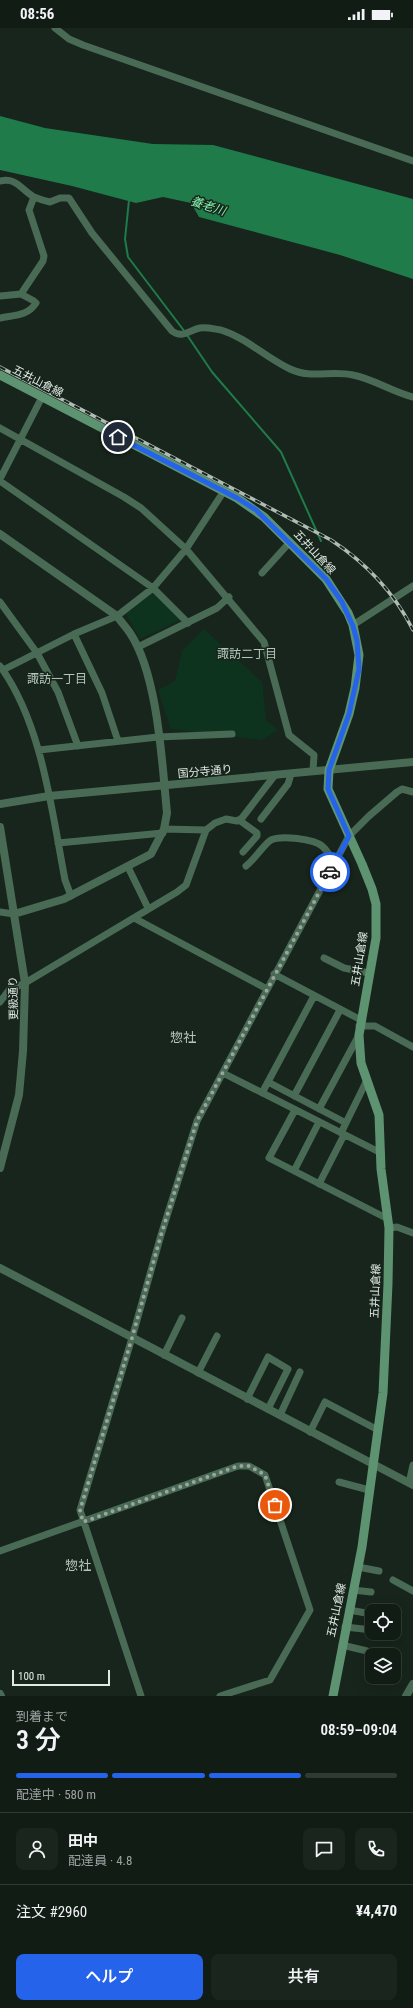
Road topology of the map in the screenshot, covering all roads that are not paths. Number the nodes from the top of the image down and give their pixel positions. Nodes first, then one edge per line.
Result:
1 (55, 28) edge
2 (413, 161) edge
3 (0, 181) edge
4 (34, 197) junction
5 (21, 294) junction
6 (0, 296) edge
7 (0, 318) edge
8 (0, 375) edge
9 (42, 397) junction
10 (413, 397) edge
11 (0, 428) edge
12 (21, 440) junction
13 (0, 480) edge
14 (224, 491) junction
15 (0, 534) edge
16 (290, 542) junction
17 (186, 549) junction
18 (262, 573) dead end
19 (413, 586) edge
20 (153, 588) junction
21 (229, 597) junction
22 (0, 602) edge
23 (117, 616) junction
24 (188, 624) junction
25 (353, 626) junction
26 (74, 634) junction
27 (138, 647) junction
28 (37, 653) junction
29 (2, 668) edge
30 (232, 734) dead end
31 (158, 737) junction
32 (118, 741) junction
33 (78, 746) junction
34 (39, 750) junction
35 (413, 762) edge
36 (329, 770) junction
37 (313, 771) junction
38 (291, 774) junction
39 (275, 775) junction
40 (164, 786) junction
41 (413, 792) edge
42 (49, 796) junction
43 (0, 804) edge
44 (261, 819) dead end
45 (239, 820) junction
46 (0, 827) edge
47 (206, 830) junction
48 (163, 831) junction
49 (349, 836) junction
50 (58, 843) junction
51 (243, 852) dead end
52 (335, 863) junction
53 (246, 866) dead end
54 (128, 867) junction
55 (70, 896) junction
56 (148, 908) junction
57 (0, 912) edge
58 (14, 914) junction
59 (134, 918) junction
60 (324, 958) dead end
61 (274, 974) junction
62 (369, 974) junction
63 (25, 983) junction
64 (267, 989) junction
65 (314, 996) junction
66 (0, 1002) edge
67 (340, 1010) junction
68 (359, 1027) junction
69 (413, 1046) edge
70 (223, 1073) junction
71 (367, 1080) junction
72 (268, 1082) junction
73 (262, 1093) junction
74 (294, 1096) junction
75 (319, 1109) junction
76 (295, 1110) junction
77 (319, 1122) junction
78 (346, 1123) junction
79 (343, 1134) junction
80 (380, 1153) junction
81 (0, 1168) edge
82 (294, 1171) junction
83 (319, 1184) junction
84 (388, 1224) junction
85 (413, 1233) edge
86 (0, 1268) edge
87 (182, 1318) dead end
88 (217, 1336) dead end
89 (132, 1338) junction
90 (164, 1355) junction
91 (300, 1372) dead end
92 (198, 1373) junction
93 (248, 1399) junction
94 (268, 1409) junction
95 (280, 1415) junction
96 (378, 1430) junction
97 (310, 1432) junction
98 (373, 1464) junction
99 (413, 1465) edge
100 (339, 1482) dead end
101 (411, 1484) edge
102 (370, 1490) junction
103 (83, 1522) junction
104 (0, 1551) edge
105 (358, 1567) junction
106 (379, 1571) dead end
107 (394, 1580) dead end
108 (353, 1590) junction
109 (413, 1591) edge
110 (371, 1592) dead end
111 (349, 1610) junction
112 (365, 1613) edge
113 (345, 1627) junction
114 (363, 1629) dead end
115 (342, 1645) junction
116 (365, 1651) edge
117 (413, 1684) edge
118 (141, 1696) edge
119 (220, 1696) edge
120 (333, 1696) edge
121 (406, 1696) edge

1 - 2 street
3 - 4 street
4 - 5 street
4 - 10 street
5 - 6 street
5 - 7 street
8 - 9 main road, 五井山倉線
9 - 12 street
9 - 14 main road, 五井山倉線
11 - 12 street
12 - 13 street
12 - 17 street
13 - 20 street
14 - 16 main road, 五井山倉線
14 - 17 street
15 - 23 street
16 - 18 street
16 - 25 main road, 五井山倉線
17 - 20 street
17 - 21 street
19 - 25 street
20 - 23 street
20 - 24 street
21 - 24 street
21 - 37 street
22 - 28 street
23 - 26 street
23 - 27 street
24 - 27 street
25 - 36 main road, 五井山倉線
26 - 28 street
26 - 32 street
27 - 31 street
28 - 29 street
28 - 33 street
29 - 34 street
30 - 31 street
31 - 32 street
31 - 40 street
32 - 33 street
33 - 34 street
34 - 42 street
35 - 36 street, 国分寺通り
36 - 37 street, 国分寺通り
36 - 49 main road, 五井山倉線
37 - 38 street, 国分寺通り
38 - 39 street, 国分寺通り
38 - 44 street
39 - 40 street, 国分寺通り
39 - 45 street
40 - 42 street, 国分寺通り
40 - 48 street
41 - 49 street
42 - 43 street, 国分寺通り
42 - 50 street
45 - 47 street
45 - 51 street
46 - 58 street, 更級通り
47 - 48 street
47 - 56 street
48 - 50 street
48 - 54 street
49 - 52 street
49 - 62 main road, 五井山倉線
50 - 55 street
52 - 53 street
52 - 61 street
54 - 55 street
54 - 56 street
55 - 58 street
56 - 59 street
57 - 58 street
58 - 63 street, 更級通り
59 - 63 street
59 - 64 street
60 - 62 street
61 - 64 street
61 - 65 street
62 - 68 main road, 五井山倉線
63 - 66 street
63 - 81 street, 更級通り
64 - 70 street
65 - 67 street
65 - 72 street
67 - 68 street
67 - 74 street
68 - 69 street
68 - 71 main road, 五井山倉線
68 - 75 street
70 - 73 street
70 - 89 street
71 - 78 street
71 - 80 main road, 五井山倉線
72 - 73 street
72 - 74 street
73 - 76 street
74 - 75 street
75 - 78 street
76 - 77 street
76 - 82 street
77 - 79 street
77 - 82 street
78 - 79 street
79 - 80 street
79 - 83 street
80 - 84 main road, 五井山倉線
82 - 83 street
83 - 84 street
84 - 85 street
84 - 96 main road, 五井山倉線
86 - 89 street
87 - 90 street
88 - 92 street
89 - 90 street
89 - 103 street
90 - 92 street
91 - 95 street
92 - 93 street
93 - 94 street
93 - 94 street
94 - 95 street
95 - 97 street
96 - 97 street
96 - 98 main road, 五井山倉線
97 - 98 street
98 - 101 street
98 - 102 main road, 五井山倉線
99 - 101 street
100 - 102 street
102 - 105 main road, 五井山倉線
103 - 104 street
103 - 118 street
103 - 119 street
105 - 106 street
105 - 108 main road, 五井山倉線
107 - 109 street
108 - 110 street
108 - 111 main road, 五井山倉線
111 - 112 street
111 - 113 main road, 五井山倉線
113 - 114 street
113 - 115 main road, 五井山倉線
115 - 116 street
115 - 120 main road, 五井山倉線
117 - 121 street

